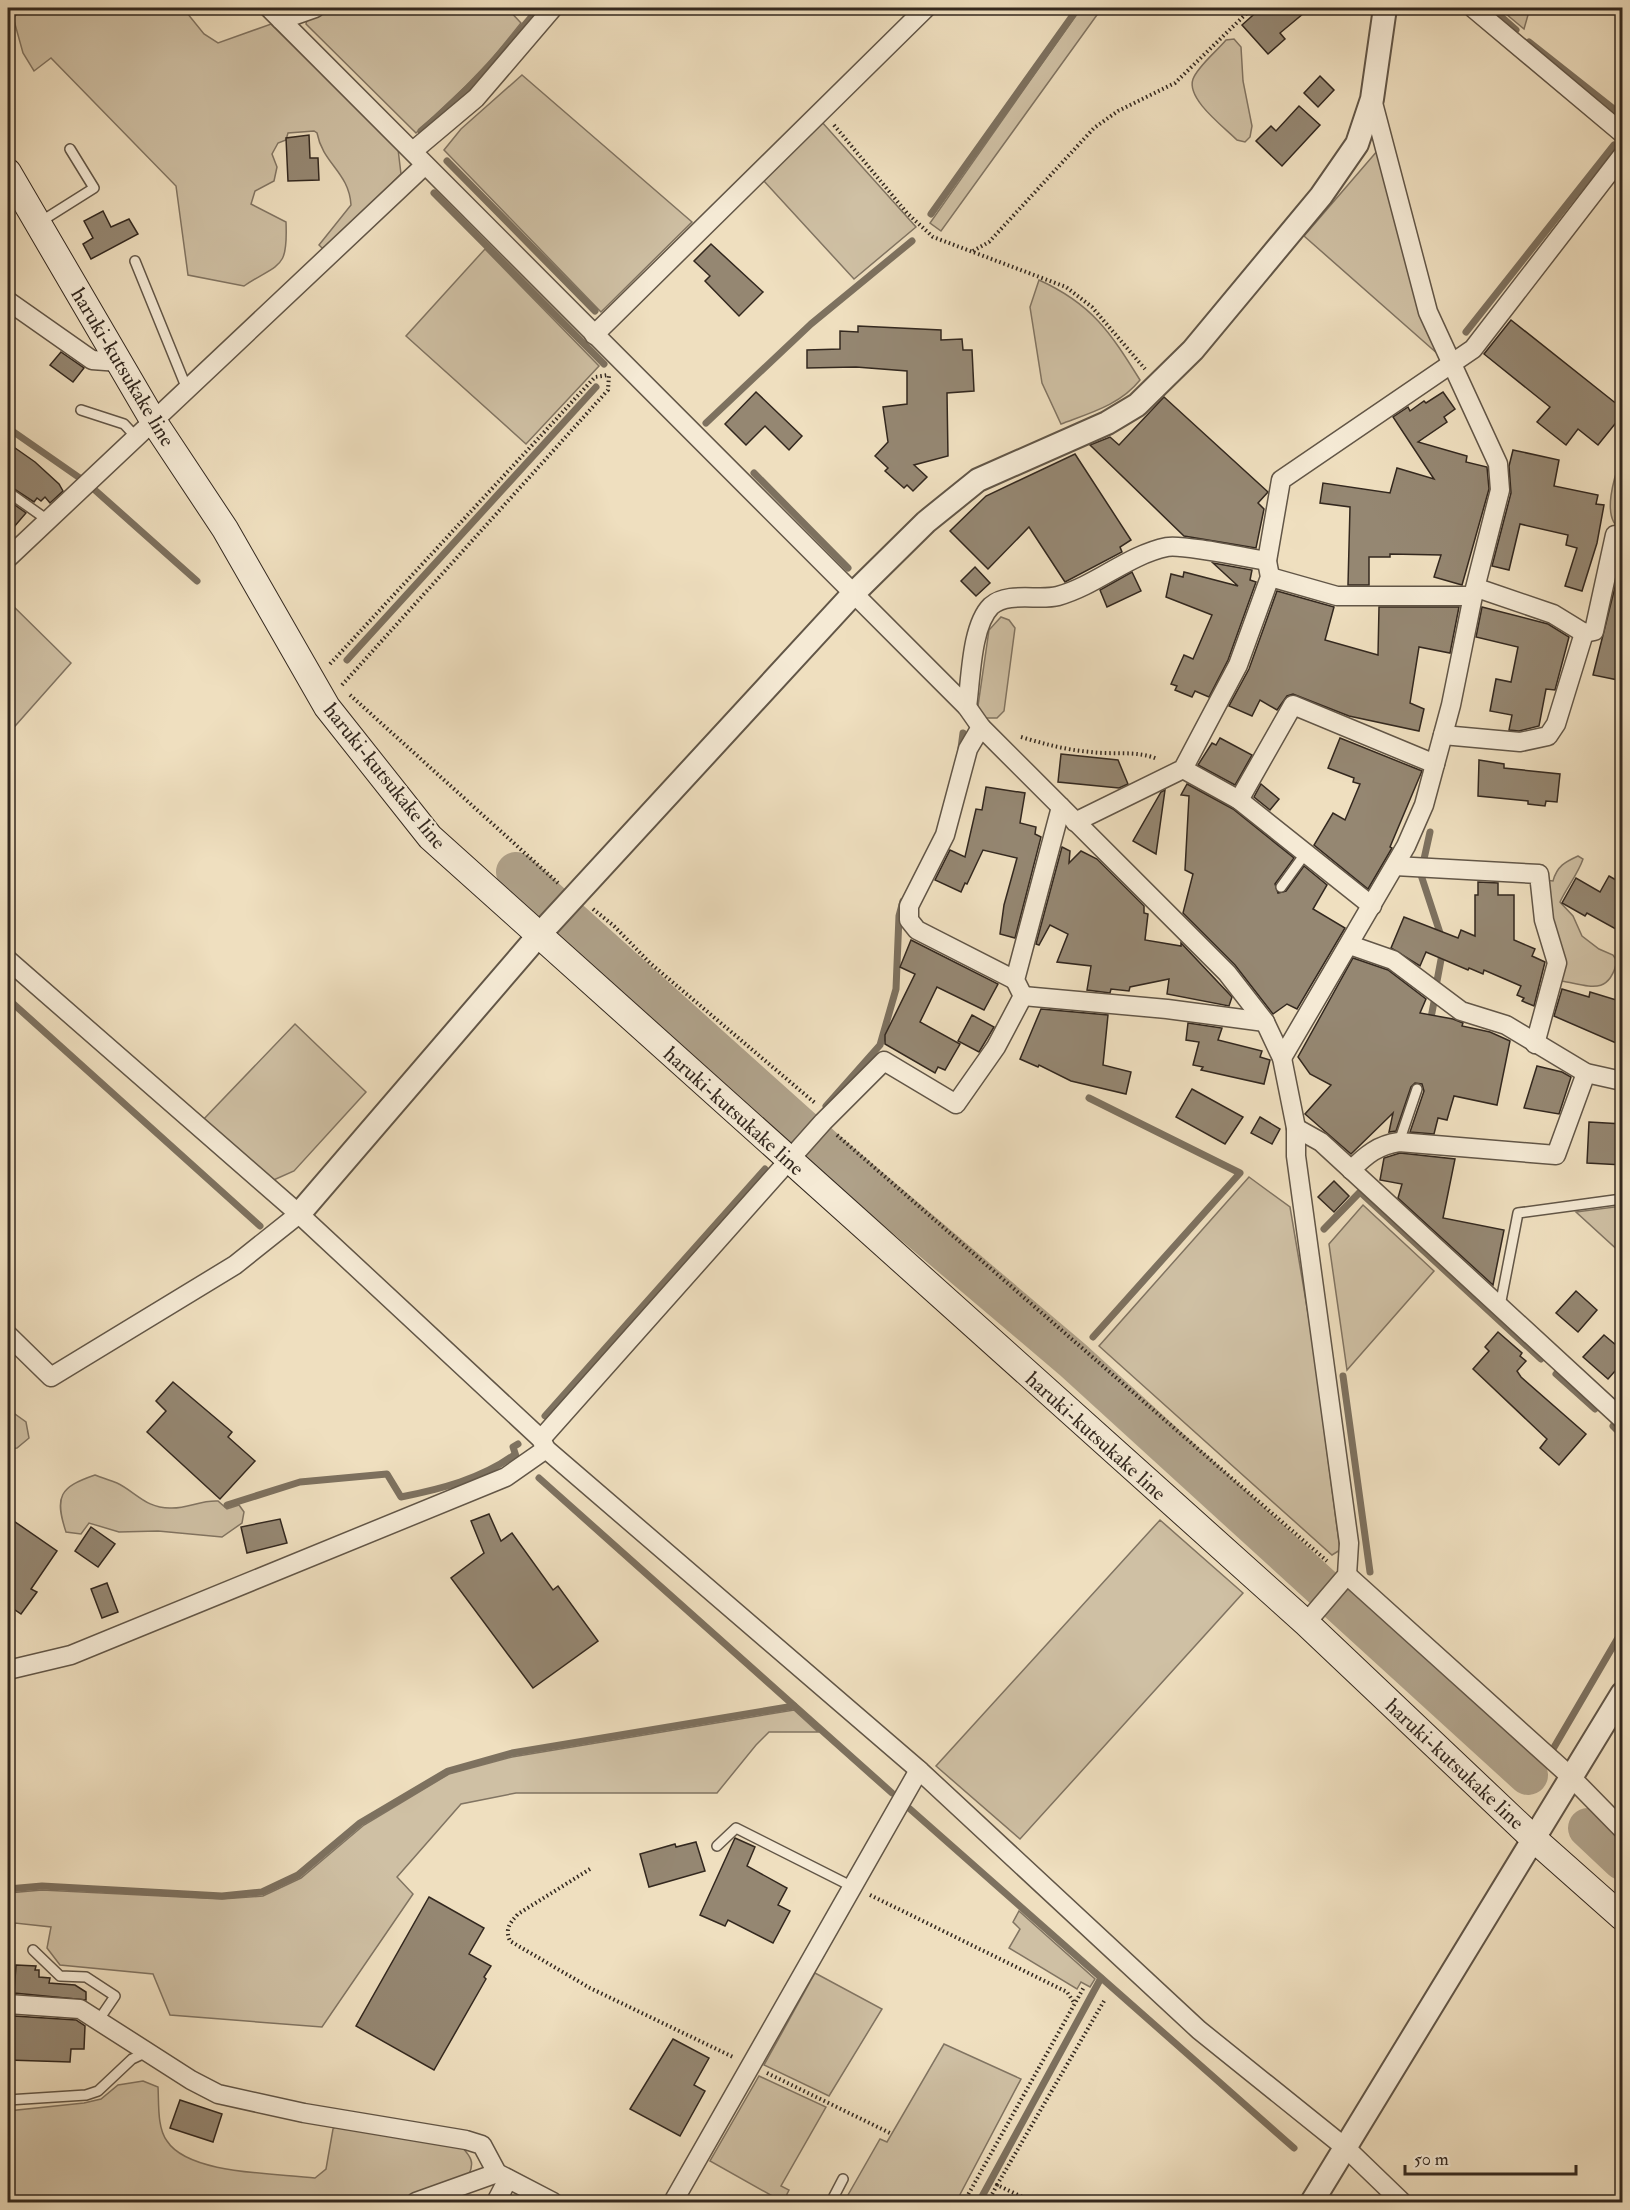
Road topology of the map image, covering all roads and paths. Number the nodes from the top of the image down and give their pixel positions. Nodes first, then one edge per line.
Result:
1 (315, 8) edge
2 (553, 8) edge
3 (926, 8) edge
4 (1252, 8) edge
5 (1385, 8) edge
6 (1473, 8) edge
7 (275, 14) edge
8 (1372, 99) junction
9 (821, 112) junction
10 (1623, 133) edge
11 (70, 149) dead end
12 (1623, 156) edge
13 (419, 158) junction
14 (8, 172) edge
15 (38, 224) junction
16 (972, 251) junction
17 (135, 261) dead end
18 (8, 301) edge
19 (594, 334) junction
20 (119, 362) junction
21 (1453, 362) junction
22 (615, 369) junction
23 (1160, 385) junction
24 (188, 391) junction
25 (81, 410) dead end
26 (146, 430) junction
27 (8, 492) edge
28 (49, 521) junction
29 (1623, 536) edge
30 (8, 558) edge
31 (1269, 569) junction
32 (1475, 592) junction
33 (853, 594) junction
34 (1584, 633) junction
35 (319, 694) junction
36 (966, 707) junction
37 (985, 731) junction
38 (1443, 735) junction
39 (1435, 764) junction
40 (1177, 772) junction
41 (1239, 800) junction
42 (1061, 807) junction
43 (1076, 822) junction
44 (1305, 854) junction
45 (1395, 866) junction
46 (1281, 887) dead end
47 (1372, 906) junction
48 (538, 936) junction
49 (1350, 945) junction
50 (8, 960) edge
51 (1019, 988) junction
52 (1265, 1022) junction
53 (1535, 1044) junction
54 (1282, 1058) junction
55 (1586, 1073) junction
56 (1623, 1081) edge
57 (1417, 1089) dead end
58 (823, 1122) junction
59 (1296, 1128) junction
60 (1399, 1142) junction
61 (789, 1160) junction
62 (1351, 1170) junction
63 (1623, 1199) edge
64 (299, 1214) junction
65 (1500, 1306) junction
66 (8, 1335) edge
67 (1623, 1419) edge
68 (543, 1444) junction
69 (1347, 1571) junction
70 (1306, 1623) junction
71 (8, 1670) edge
72 (1623, 1694) edge
73 (919, 1770) junction
74 (1570, 1776) junction
75 (1623, 1829) edge
76 (1534, 1839) junction
77 (717, 1846) dead end
78 (590, 1869) dead end
79 (853, 1887) junction
80 (1623, 1917) edge
81 (33, 1950) dead end
82 (1084, 1987) dead end
83 (1104, 2001) dead end
84 (8, 2004) edge
85 (1075, 2004) junction
86 (98, 2021) junction
87 (147, 2052) junction
88 (751, 2065) junction
89 (8, 2100) edge
90 (890, 2133) dead end
91 (1347, 2149) junction
92 (502, 2176) junction
93 (843, 2179) dead end
94 (997, 2185) junction
95 (416, 2202) edge
96 (496, 2202) edge
97 (554, 2202) edge
98 (673, 2202) edge
99 (831, 2202) edge
100 (964, 2202) edge
101 (988, 2202) edge
102 (1034, 2202) edge
103 (1312, 2202) edge
104 (1402, 2202) edge

1 - 7 street
2 - 13 street
3 - 9 street
4 - 16 path
5 - 8 street
6 - 10 street
7 - 13 street
8 - 21 street
8 - 23 street
9 - 16 path
9 - 19 street
11 - 15 lane
12 - 21 street
13 - 19 street
13 - 24 street
14 - 15 main road, haruki-kutsukake line
15 - 20 main road, haruki-kutsukake line
16 - 23 path
17 - 24 lane
18 - 20 street
19 - 22 street
20 - 26 main road, haruki-kutsukake line
21 - 31 street
21 - 32 street
22 - 33 street
22 - 35 path
22 - 35 path
23 - 33 street
24 - 26 street
25 - 26 lane
26 - 28 street
26 - 35 main road, haruki-kutsukake line
27 - 28 lane
28 - 30 street
29 - 34 street
31 - 32 street
31 - 36 street
31 - 40 street
32 - 34 street
32 - 38 street
33 - 36 street
33 - 48 street
34 - 38 street
35 - 48 main road, haruki-kutsukake line
36 - 37 street
37 - 40 path
37 - 42 street
37 - 51 street
38 - 39 street
39 - 41 street
39 - 45 street
40 - 41 street
40 - 43 street
41 - 44 street
42 - 43 street
42 - 51 street
43 - 52 street
44 - 46 lane
44 - 47 street
45 - 47 street
45 - 53 street
47 - 49 street
48 - 61 main road, haruki-kutsukake line
48 - 64 street
49 - 53 street
49 - 54 street
50 - 64 street
51 - 52 street
51 - 58 street
52 - 54 street
53 - 55 street
54 - 59 street
55 - 56 street
55 - 60 street
57 - 60 lane
58 - 61 street
58 - 69 path
59 - 62 street
59 - 69 street
60 - 62 street
61 - 68 street
61 - 70 main road, haruki-kutsukake line
62 - 65 street
63 - 65 lane
64 - 66 street
64 - 68 street
65 - 67 street
68 - 71 street
68 - 73 street
69 - 70 street
69 - 74 street
70 - 76 main road, haruki-kutsukake line
72 - 74 street
73 - 79 street
73 - 91 street
74 - 75 street
74 - 76 street
76 - 80 main road, haruki-kutsukake line
76 - 91 street
77 - 79 lane
78 - 88 path
79 - 85 path
79 - 88 street
81 - 86 lane
82 - 85 path
83 - 94 path
84 - 86 street
85 - 100 path
86 - 87 street
87 - 89 lane
87 - 92 street
88 - 90 path
88 - 98 street
91 - 103 street
91 - 104 street
92 - 95 street
92 - 96 street
92 - 97 street
93 - 99 lane
94 - 101 path
94 - 102 path

